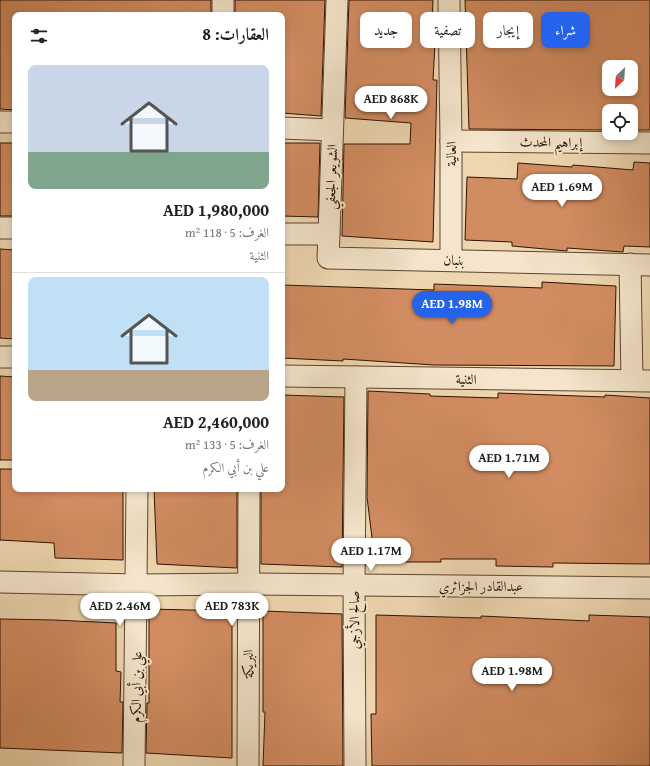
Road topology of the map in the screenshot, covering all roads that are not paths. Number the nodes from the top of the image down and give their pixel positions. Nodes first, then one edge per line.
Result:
1 (224, 0) edge
2 (337, 0) edge
3 (449, 0) edge
4 (223, 12) edge
5 (0, 122) edge
6 (12, 122) edge
7 (285, 128) edge
8 (332, 130) junction
9 (451, 141) junction
10 (650, 143) edge
11 (0, 228) edge
12 (12, 228) edge
13 (285, 234) edge
14 (329, 234) junction
15 (451, 260) junction
16 (630, 264) junction
17 (650, 265) edge
18 (0, 357) edge
19 (12, 357) edge
20 (285, 376) edge
21 (356, 377) junction
22 (641, 380) edge
23 (137, 492) edge
24 (249, 492) edge
25 (0, 582) edge
26 (249, 584) junction
27 (137, 585) junction
28 (354, 586) junction
29 (650, 588) edge
30 (134, 766) edge
31 (248, 766) edge
32 (355, 766) edge

1 - 4 street
2 - 8 street, الشويعر الجعفي
3 - 9 street, العالية
5 - 6 street
7 - 8 street
8 - 14 street, الشويعر الجعفي
9 - 10 street, إبراهيم المحدث
9 - 15 street, العالية
11 - 12 street
13 - 14 street
14 - 15 street, بنبان
15 - 16 street, بنبان
16 - 17 street, بنبان
16 - 22 street
18 - 19 street
20 - 21 street, الثنية
21 - 22 street, الثنية
21 - 28 street, صالح الأزجي
23 - 27 street, علي بن أبي الكرم
24 - 26 street, البريكة
25 - 27 street, عبدالقادر الجزائري
26 - 27 street, عبدالقادر الجزائري
26 - 28 street, عبدالقادر الجزائري
26 - 31 street, البريكة
27 - 30 street, علي بن أبي الكرم
28 - 29 street, عبدالقادر الجزائري
28 - 32 street, صالح الأزجي

